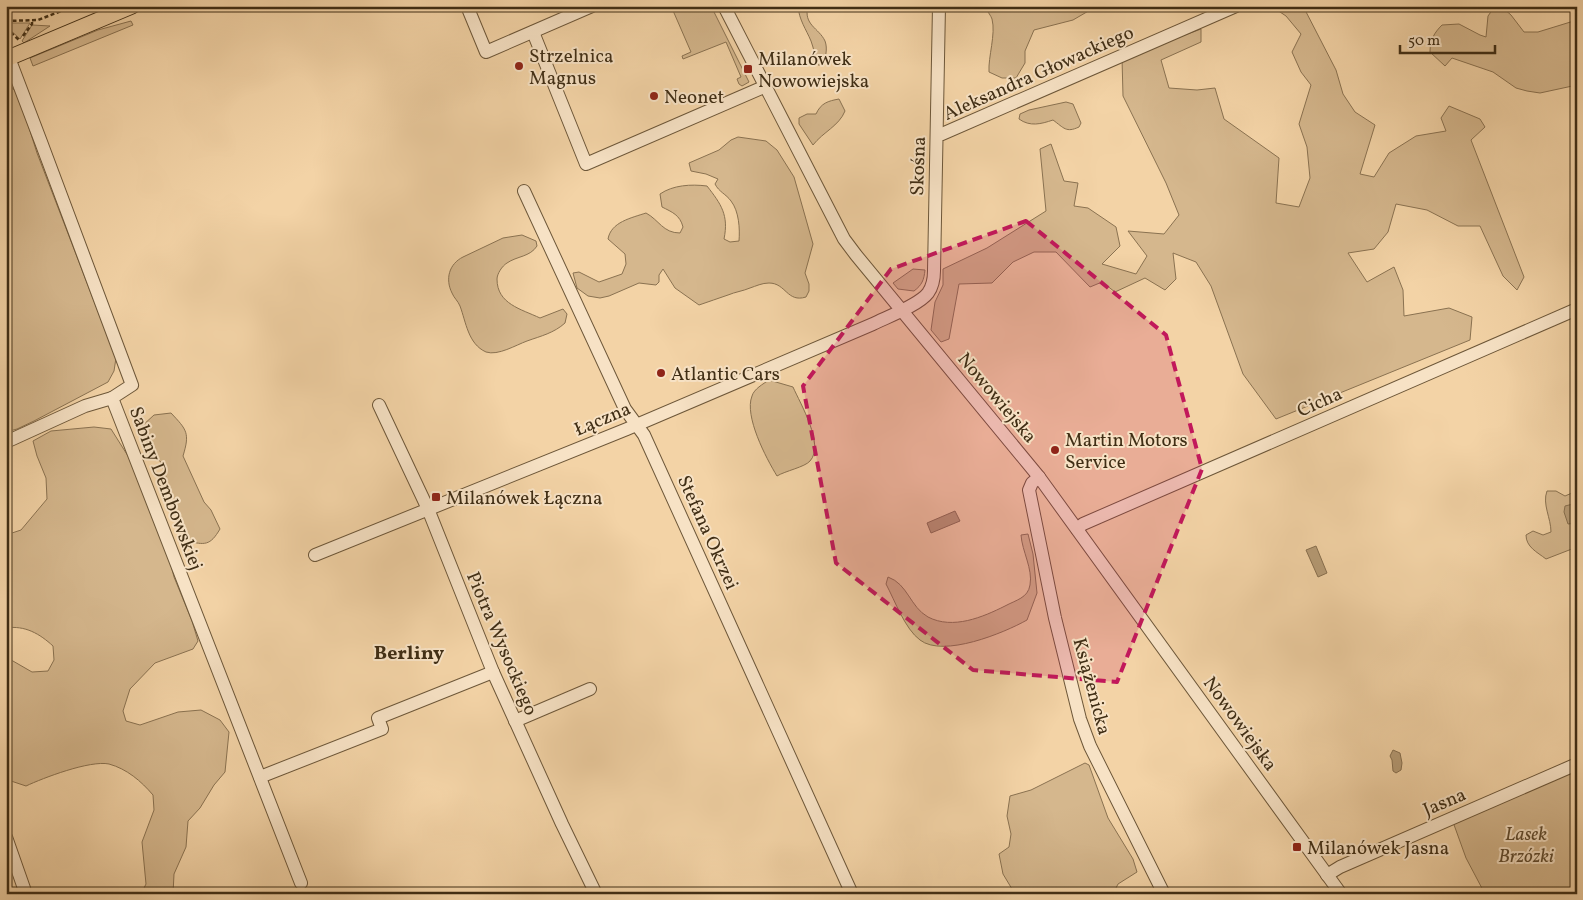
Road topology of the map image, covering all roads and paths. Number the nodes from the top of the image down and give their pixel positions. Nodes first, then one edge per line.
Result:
1 (74, 6) edge
2 (132, 6) edge
3 (467, 6) edge
4 (592, 6) edge
5 (724, 6) edge
6 (939, 6) edge
7 (1236, 6) edge
8 (32, 20) junction
9 (6, 21) edge
10 (6, 28) edge
11 (533, 32) junction
12 (7, 58) edge
13 (766, 86) junction
14 (937, 134) junction
15 (524, 191) dead end
16 (1577, 309) edge
17 (902, 311) junction
18 (112, 398) junction
19 (379, 404) dead end
20 (637, 424) junction
21 (6, 442) edge
22 (1039, 477) junction
23 (428, 509) junction
24 (1076, 529) junction
25 (315, 555) dead end
26 (493, 672) junction
27 (590, 689) dead end
28 (515, 721) junction
29 (1577, 764) edge
30 (260, 777) junction
31 (6, 837) edge
32 (1327, 875) junction
33 (302, 883) dead end
34 (26, 894) edge
35 (596, 894) edge
36 (852, 894) edge
37 (1164, 894) edge
38 (1341, 894) edge

1 - 8 path
2 - 12 main road
3 - 11 street
4 - 11 street
5 - 13 street, Nowowiejska
6 - 14 street, Skośna
7 - 14 street, Aleksandra Głowackiego
8 - 9 path
8 - 10 path
11 - 13 street
12 - 18 street, Sabiny Dembowskiej
13 - 17 street, Nowowiejska
14 - 17 street, Skośna
15 - 20 street, Stefana Okrzei
16 - 24 street, Cicha
17 - 20 street, Łączna
17 - 22 street, Nowowiejska
18 - 21 street
18 - 30 street, Sabiny Dembowskiej
19 - 23 street, Piotra Wysockiego
20 - 23 street, Łączna
20 - 36 street, Stefana Okrzei
22 - 24 street, Nowowiejska
22 - 37 street, Książenicka
23 - 25 street, Łączna
23 - 26 street, Piotra Wysockiego
24 - 32 street, Nowowiejska
26 - 28 street, Piotra Wysockiego
26 - 30 street
27 - 28 street
28 - 35 street, Piotra Wysockiego
29 - 32 street, Jasna
30 - 33 street, Sabiny Dembowskiej
31 - 34 street
32 - 38 street, Nowowiejska

